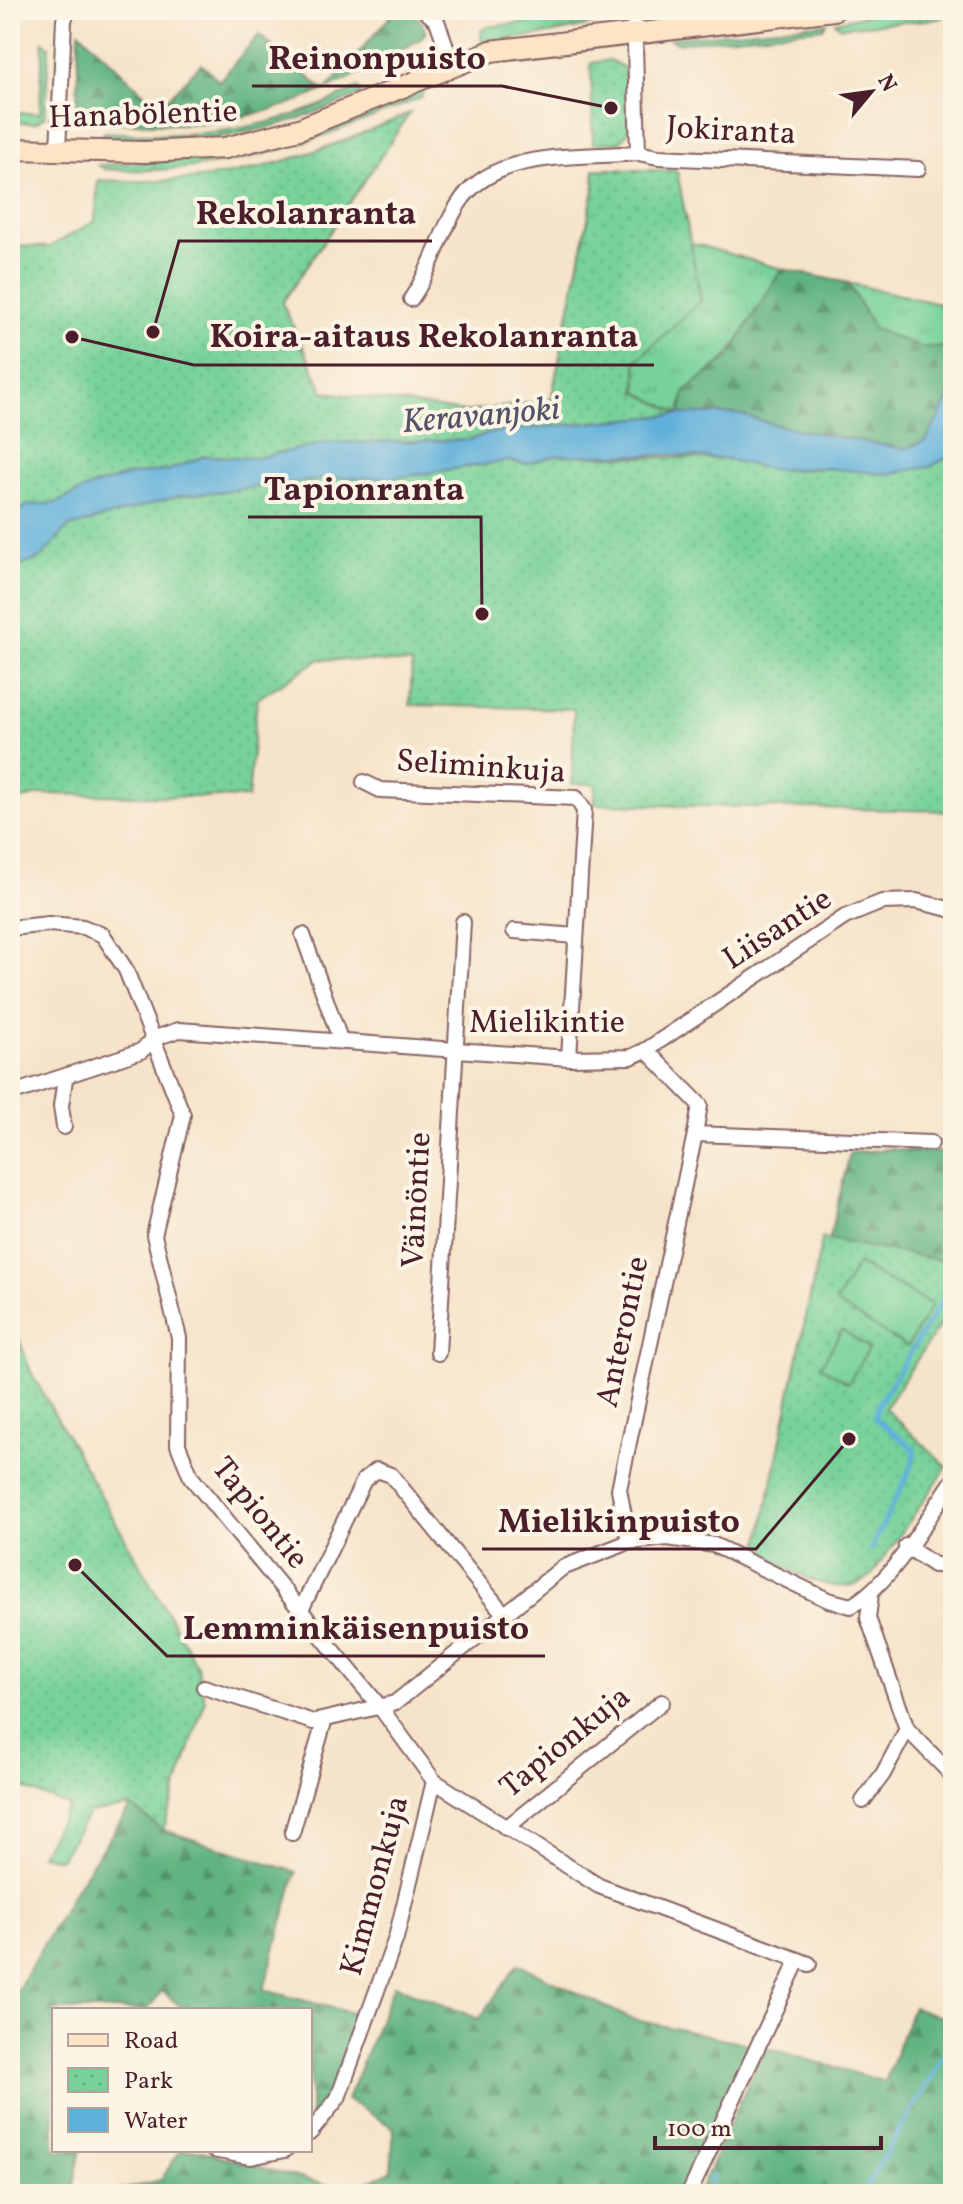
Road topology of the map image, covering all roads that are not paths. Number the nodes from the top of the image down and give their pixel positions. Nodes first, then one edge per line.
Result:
1 (68, 10) edge
2 (424, 10) edge
3 (634, 10) edge
4 (834, 10) edge
5 (632, 34) junction
6 (452, 63) junction
7 (10, 149) edge
8 (58, 150) junction
9 (638, 153) junction
10 (918, 169) dead end
11 (411, 299) dead end
12 (364, 782) dead end
13 (953, 910) edge
14 (463, 922) dead end
15 (10, 928) edge
16 (514, 931) dead end
17 (303, 935) dead end
18 (576, 936) junction
19 (155, 1038) junction
20 (341, 1042) junction
21 (646, 1050) junction
22 (455, 1051) junction
23 (569, 1058) junction
24 (65, 1079) junction
25 (10, 1094) edge
26 (64, 1127) dead end
27 (695, 1134) junction
28 (931, 1143) dead end
29 (438, 1353) dead end
30 (953, 1481) edge
31 (629, 1542) junction
32 (906, 1546) junction
33 (953, 1565) edge
34 (871, 1594) junction
35 (301, 1610) junction
36 (504, 1614) junction
37 (204, 1687) dead end
38 (662, 1702) dead end
39 (380, 1707) junction
40 (324, 1722) junction
41 (907, 1729) junction
42 (953, 1776) edge
43 (434, 1781) junction
44 (863, 1801) dead end
45 (506, 1828) junction
46 (292, 1833) dead end
47 (312, 2130) edge
48 (224, 2152) edge
49 (275, 2152) edge
50 (689, 2194) edge

1 - 8 street
2 - 6 street
3 - 5 street, Jokiranta
4 - 5 street, Hanabölentie
5 - 6 street, Hanabölentie
5 - 9 street, Jokiranta
6 - 8 street, Hanabölentie
7 - 8 street, Hanabölentie
9 - 10 street, Jokiranta
9 - 11 street, Jokiranta
12 - 18 street, Seliminkuja
13 - 21 street, Liisantie
14 - 22 street, Väinöntie
15 - 19 street, Tapiontie
16 - 18 street
17 - 20 street
18 - 23 street, Seliminkuja
19 - 20 street, Mielikintie
19 - 24 street
19 - 35 street, Tapiontie
20 - 22 street, Mielikintie
21 - 23 street, Mielikintie
21 - 27 street, Mielikintie
22 - 23 street, Mielikintie
22 - 29 street, Väinöntie
24 - 25 street
24 - 26 street
27 - 28 street
27 - 31 street, Anterontie
30 - 32 street
31 - 34 street
31 - 36 street
32 - 33 street
32 - 34 street
34 - 41 street
35 - 36 street
35 - 39 street, Tapiontie
36 - 39 street
37 - 40 street
38 - 45 street, Tapionkuja
39 - 40 street
39 - 43 street, Tapiontie
40 - 46 street
41 - 42 street
41 - 44 street
43 - 45 street, Tapiontie
43 - 47 street, Kimmonkuja
45 - 50 street, Tapiontie
48 - 49 street

